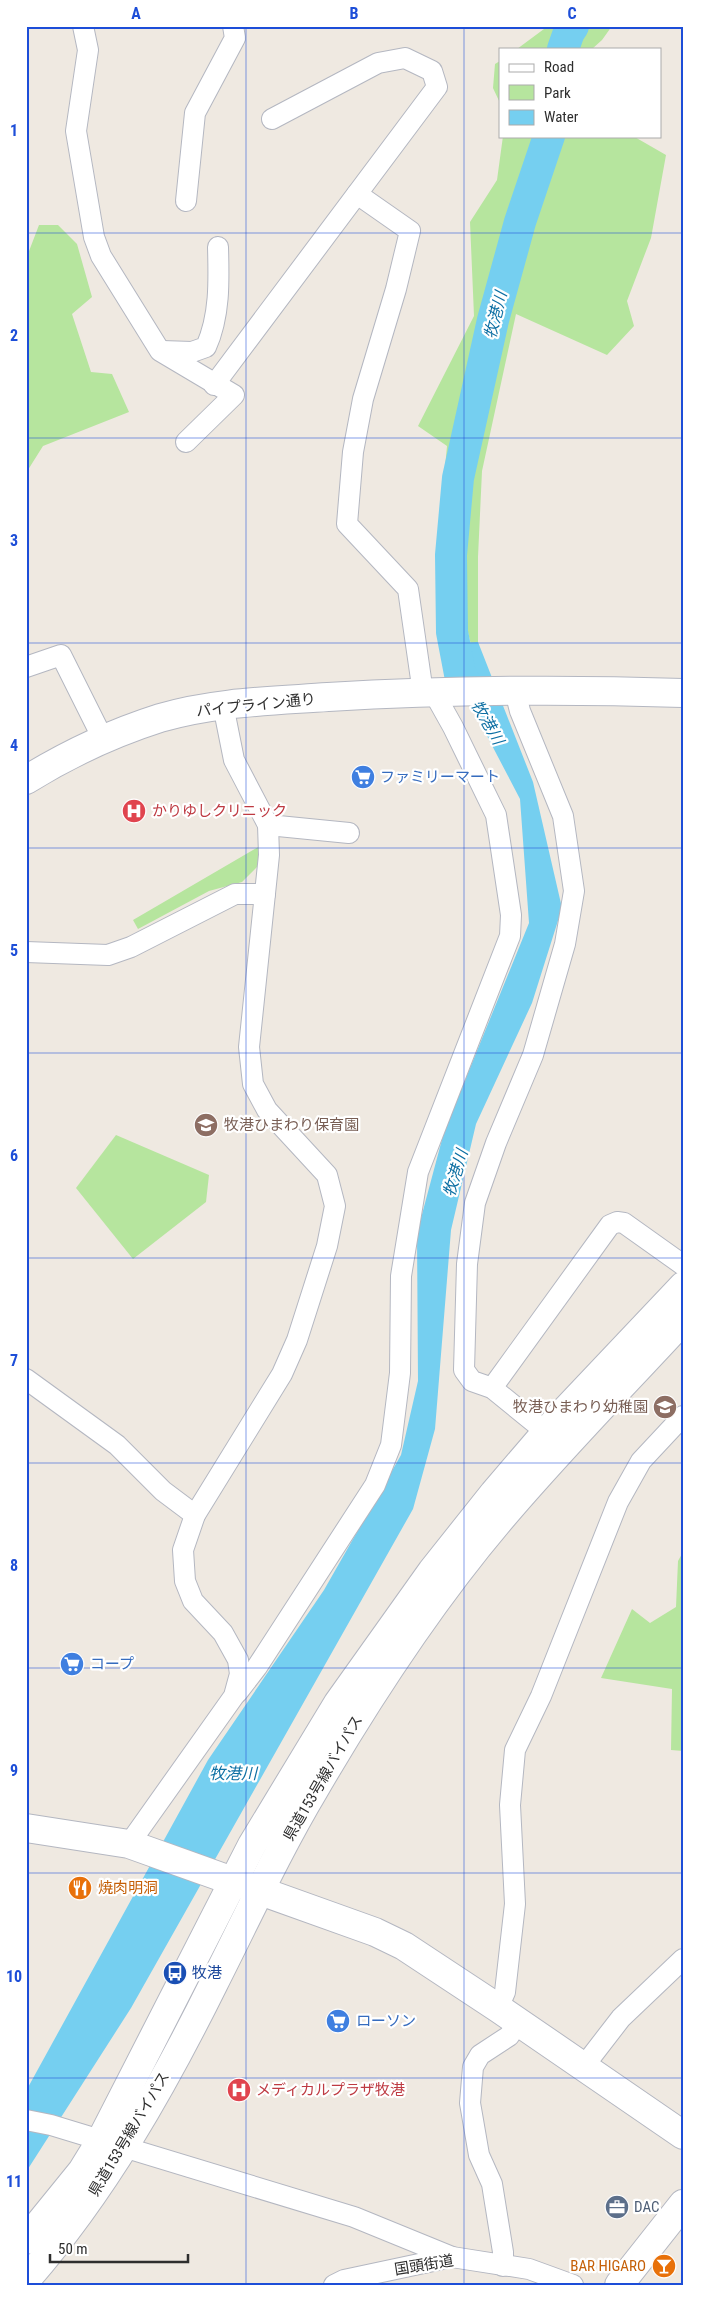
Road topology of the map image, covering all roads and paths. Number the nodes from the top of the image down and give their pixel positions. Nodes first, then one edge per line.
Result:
1 (83, 26) edge
2 (233, 26) edge
3 (272, 119) dead end
4 (357, 194) junction
5 (186, 201) dead end
6 (218, 247) dead end
7 (160, 351) junction
8 (214, 385) junction
9 (186, 442) dead end
10 (26, 667) edge
11 (508, 691) junction
12 (432, 693) junction
13 (683, 693) edge
14 (224, 705) junction
15 (103, 739) junction
16 (26, 780) edge
17 (268, 825) junction
18 (349, 833) dead end
19 (265, 894) junction
20 (26, 952) edge
21 (683, 1265) edge
22 (683, 1286) edge
23 (683, 1320) edge
24 (26, 1379) edge
25 (492, 1388) junction
26 (683, 1416) edge
27 (556, 1439) junction
28 (195, 1516) junction
29 (234, 1696) junction
30 (26, 1828) edge
31 (139, 1847) junction
32 (234, 1881) junction
33 (260, 1890) junction
34 (683, 1959) edge
35 (508, 2016) junction
36 (584, 2066) junction
37 (26, 2120) edge
38 (683, 2135) edge
39 (112, 2144) junction
40 (683, 2204) edge
41 (26, 2240) edge
42 (452, 2257) junction
43 (503, 2266) junction
44 (26, 2280) edge
45 (375, 2280) edge
46 (334, 2285) edge
47 (573, 2285) edge
48 (619, 2285) edge

1 - 7 street
2 - 5 street
3 - 4 street
4 - 8 street
4 - 12 street
6 - 7 street
7 - 8 street
8 - 9 street
10 - 15 street
11 - 12 main road, パイプライン通り
11 - 13 main road
11 - 25 street
12 - 14 main road, パイプライン通り
12 - 29 street
14 - 15 main road, パイプライン通り
14 - 17 street
15 - 16 main road, パイプライン通り
17 - 18 street
17 - 19 street
19 - 20 street
19 - 28 street
21 - 25 street
22 - 27 main road, 県道153号線バイパス
23 - 27 main road, 県道153号線バイパス
24 - 28 street
25 - 27 street
26 - 35 street
27 - 32 main road, 県道153号線バイパス
27 - 33 main road, 県道153号線バイパス
28 - 29 street
29 - 31 street
30 - 31 main road
31 - 32 main road
32 - 33 main road
32 - 39 main road, 県道153号線バイパス
33 - 35 main road
33 - 39 main road, 県道153号線バイパス
34 - 36 street
35 - 36 main road
35 - 43 street
36 - 38 main road
37 - 39 street
39 - 41 main road, 県道153号線バイパス
39 - 42 street
39 - 44 main road, 県道153号線バイパス
40 - 48 main road
42 - 43 street, 国頭街道
42 - 45 street, 国頭街道
43 - 47 street, 国頭街道
45 - 46 street, 国頭街道

